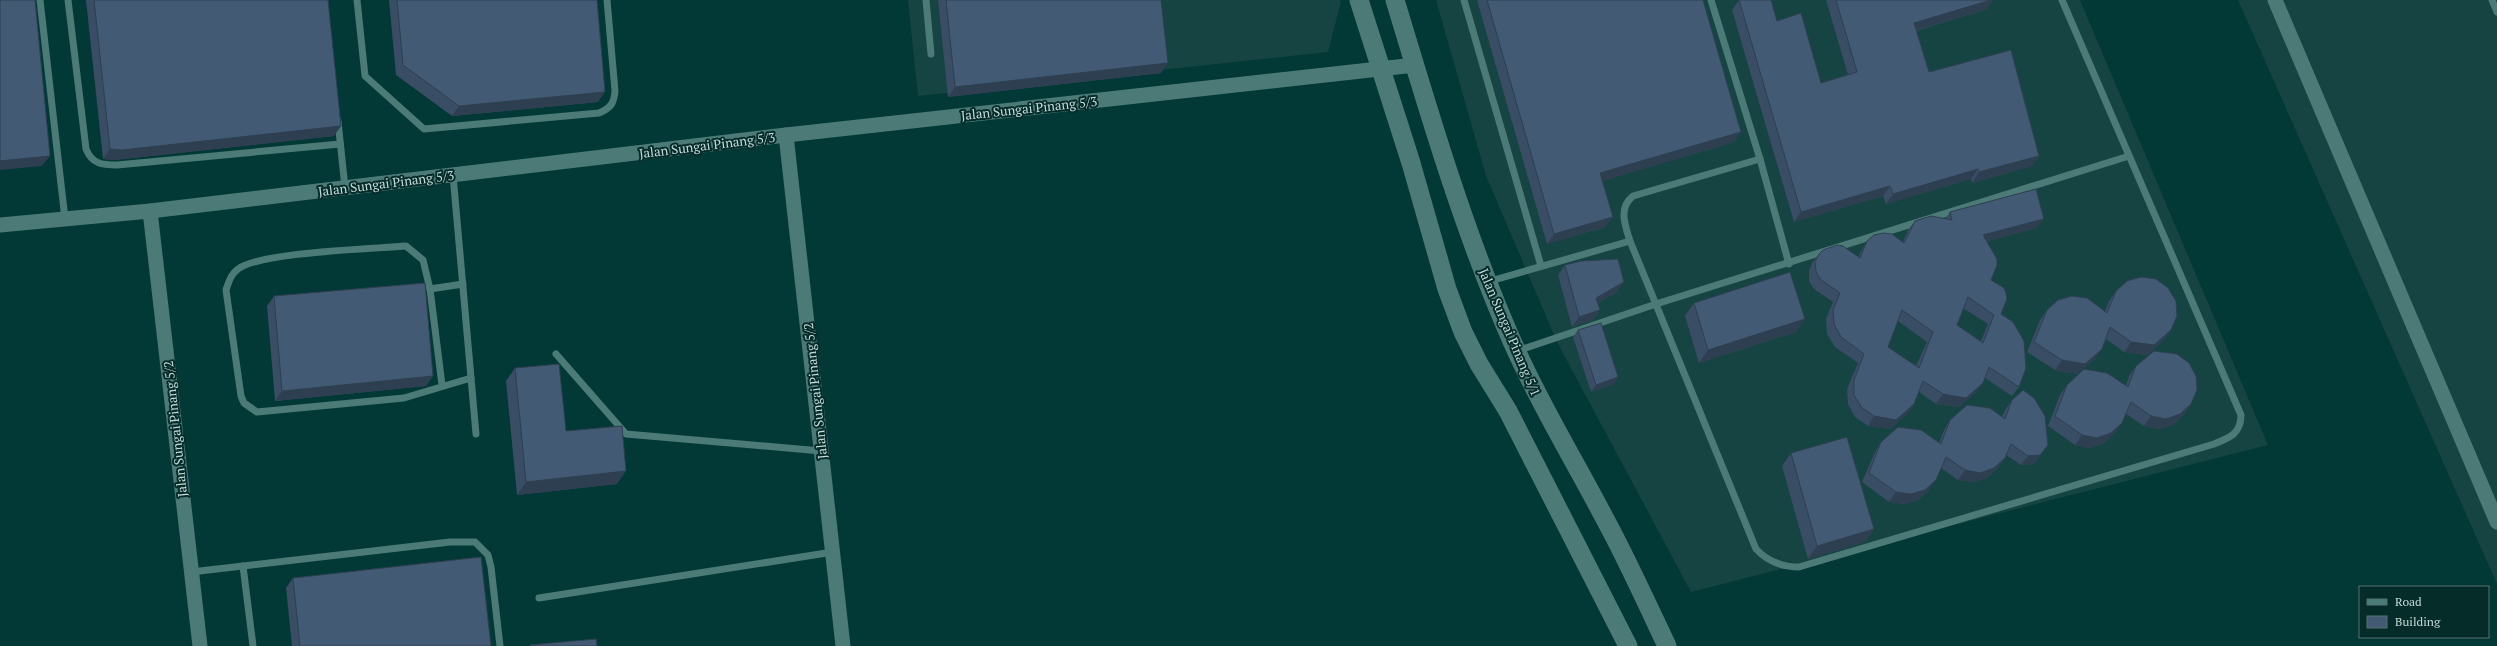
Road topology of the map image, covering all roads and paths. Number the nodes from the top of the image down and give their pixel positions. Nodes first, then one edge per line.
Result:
1 (40, 0) edge
2 (68, 0) edge
3 (357, 0) edge
4 (607, 0) edge
5 (926, 0) edge
6 (1359, 0) edge
7 (1395, 0) edge
8 (1464, 0) edge
9 (1711, 0) edge
10 (2062, 0) edge
11 (2275, 0) edge
12 (2492, 0) edge
13 (2497, 12) edge
14 (931, 54) dead end
15 (1415, 65) junction
16 (1381, 69) junction
17 (337, 113) edge
18 (786, 135) junction
19 (340, 144) junction
20 (2129, 156) junction
21 (1760, 158) junction
22 (453, 175) junction
23 (345, 188) junction
24 (150, 211) junction
25 (65, 219) junction
26 (0, 225) edge
27 (1630, 241) junction
28 (1789, 264) junction
29 (1541, 266) junction
30 (1487, 282) junction
31 (462, 284) junction
32 (430, 289) junction
33 (1656, 304) junction
34 (1517, 351) junction
35 (556, 354) dead end
36 (471, 378) junction
37 (442, 385) junction
38 (476, 434) dead end
39 (821, 451) junction
40 (2497, 522) edge
41 (833, 552) junction
42 (243, 566) junction
43 (191, 572) junction
44 (539, 598) dead end
45 (200, 646) edge
46 (253, 646) edge
47 (500, 646) edge
48 (843, 646) edge
49 (1628, 646) edge
50 (1667, 646) edge

1 - 25 lane
2 - 19 lane
3 - 4 lane
5 - 14 lane
6 - 16 street
7 - 15 street, Jalan Sungai Pinang 5/1
8 - 29 lane
9 - 21 lane
10 - 20 lane
11 - 40 street
12 - 13 lane
15 - 16 street, Jalan Sungai Pinang 5/3
15 - 30 street, Jalan Sungai Pinang 5/1
16 - 18 street, Jalan Sungai Pinang 5/3
16 - 49 street
17 - 19 lane
18 - 22 street, Jalan Sungai Pinang 5/3
18 - 39 street, Jalan Sungai Pinang 5/2
19 - 23 lane
20 - 28 lane
20 - 33 lane
21 - 27 lane
21 - 28 lane
22 - 23 street, Jalan Sungai Pinang 5/3
22 - 31 lane
23 - 24 street, Jalan Sungai Pinang 5/3
24 - 25 street, Jalan Sungai Pinang 5/3
24 - 43 street, Jalan Sungai Pinang 5/2
25 - 26 street, Jalan Sungai Pinang 5/3
27 - 29 lane
27 - 33 lane
28 - 33 lane
29 - 30 lane
30 - 34 street, Jalan Sungai Pinang 5/1
31 - 32 lane
31 - 36 lane
32 - 37 lane
32 - 37 lane
33 - 34 lane
34 - 50 street, Jalan Sungai Pinang 5/1
35 - 39 lane
36 - 37 lane
36 - 38 lane
39 - 41 street, Jalan Sungai Pinang 5/2
41 - 44 lane
41 - 48 street, Jalan Sungai Pinang 5/2
42 - 43 lane
42 - 46 lane
42 - 47 lane
43 - 45 street, Jalan Sungai Pinang 5/2

